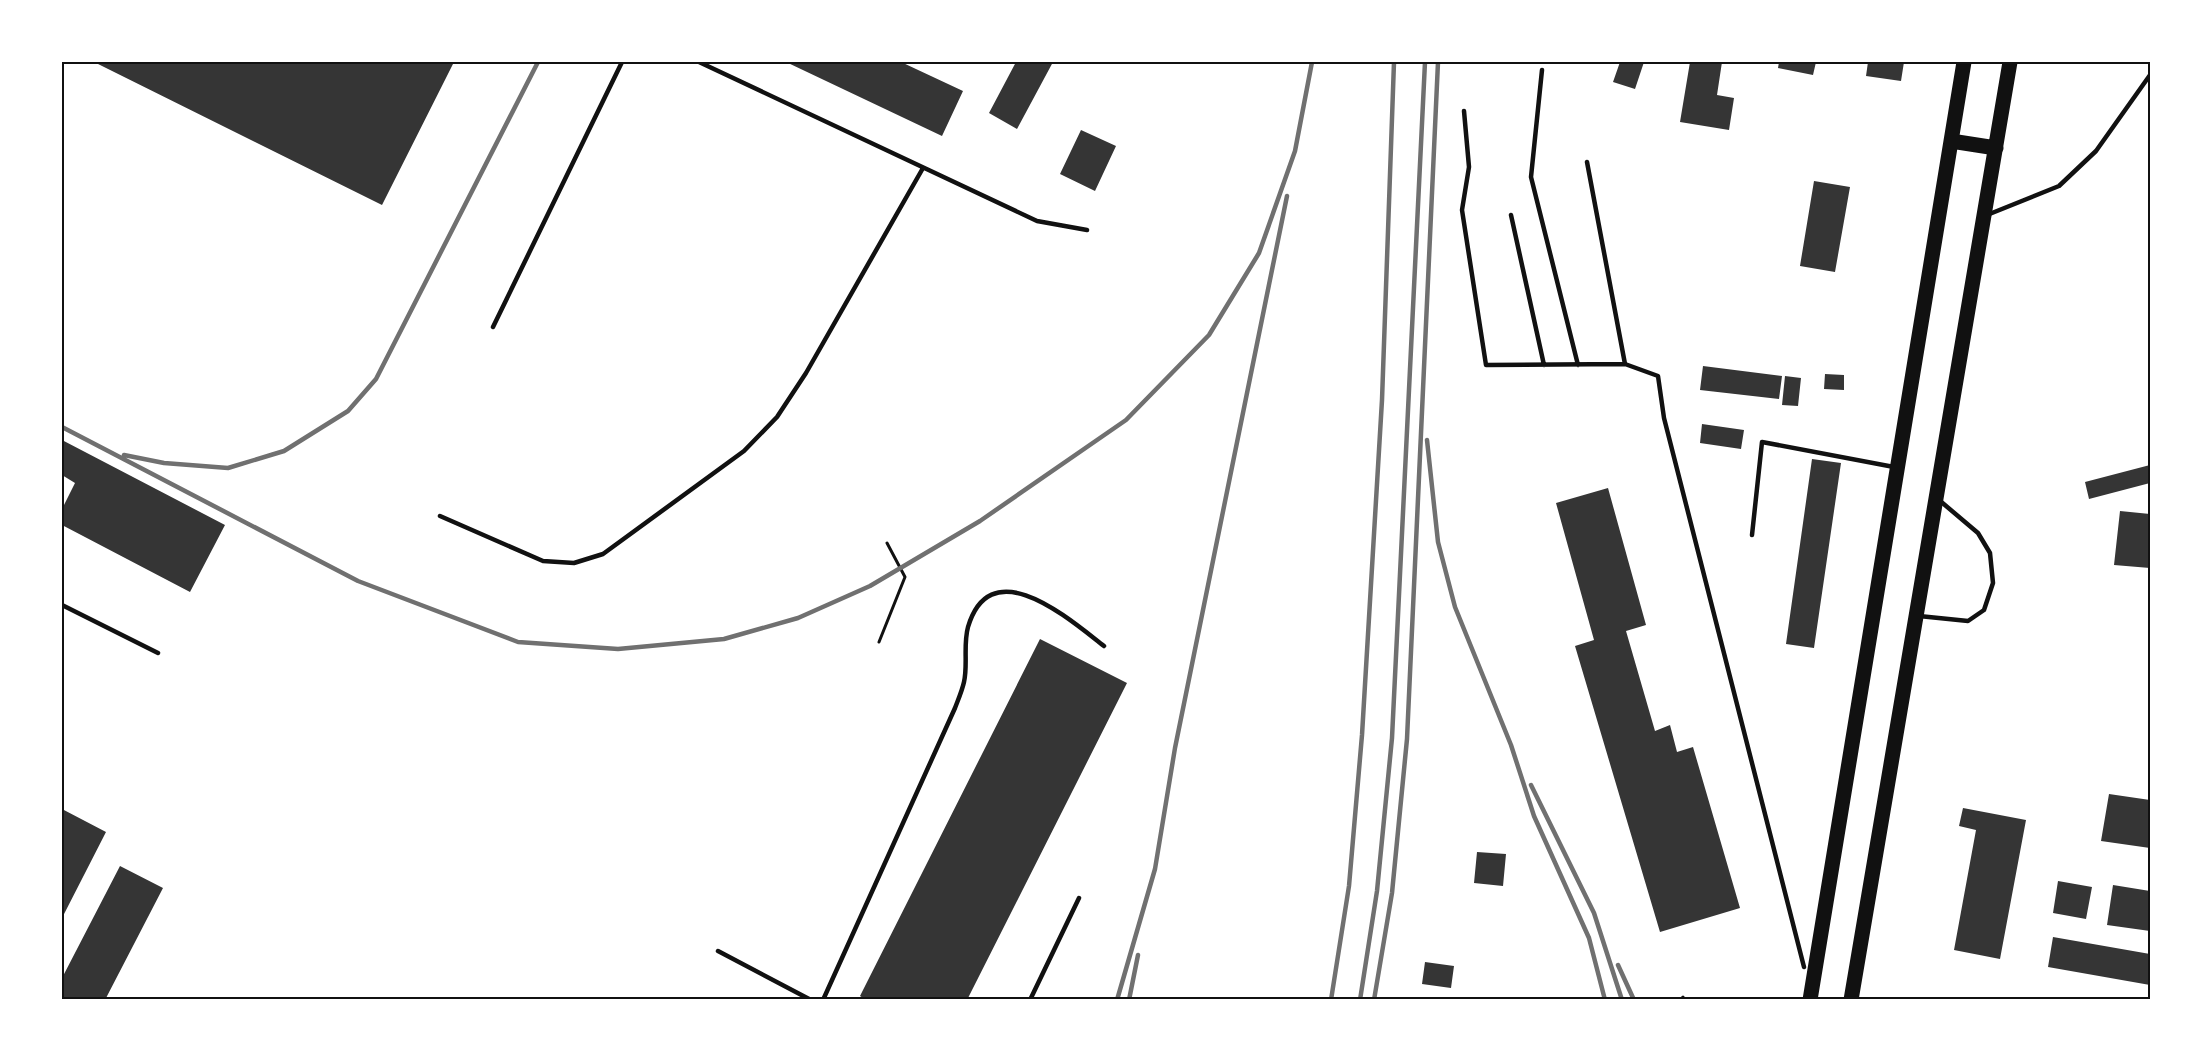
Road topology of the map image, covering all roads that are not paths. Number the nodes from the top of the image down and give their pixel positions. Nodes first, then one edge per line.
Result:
1 (622, 62) edge
2 (699, 62) edge
3 (1965, 62) edge
4 (2010, 62) edge
5 (1542, 70) dead end
6 (2151, 75) edge
7 (1464, 111) dead end
8 (1951, 141) junction
9 (1996, 148) junction
10 (1587, 162) dead end
11 (923, 168) junction
12 (1511, 215) dead end
13 (1985, 216) junction
14 (1087, 230) dead end
15 (493, 327) dead end
16 (1578, 364) junction
17 (1625, 364) junction
18 (1544, 365) junction
19 (1897, 468) junction
20 (1936, 497) junction
21 (440, 516) dead end
22 (1752, 535) dead end
23 (62, 605) edge
24 (1916, 616) junction
25 (1104, 646) dead end
26 (158, 653) dead end
27 (1079, 898) dead end
28 (718, 951) dead end
29 (1804, 967) dead end
30 (811, 999) edge
31 (823, 999) edge
32 (1030, 999) edge
33 (1810, 999) edge
34 (1851, 999) edge

1 - 15 lane
2 - 11 lane
3 - 8 main road
4 - 9 main road
5 - 16 lane
6 - 13 lane
7 - 18 lane
8 - 9 main road
8 - 19 main road
9 - 13 main road
10 - 17 lane
11 - 14 lane
11 - 21 lane
12 - 18 lane
13 - 20 main road
16 - 17 lane
16 - 18 lane
17 - 29 lane
19 - 22 lane
19 - 33 main road
20 - 24 main road
20 - 24 lane
23 - 26 lane
24 - 34 main road
25 - 31 lane
27 - 32 lane
28 - 30 lane

